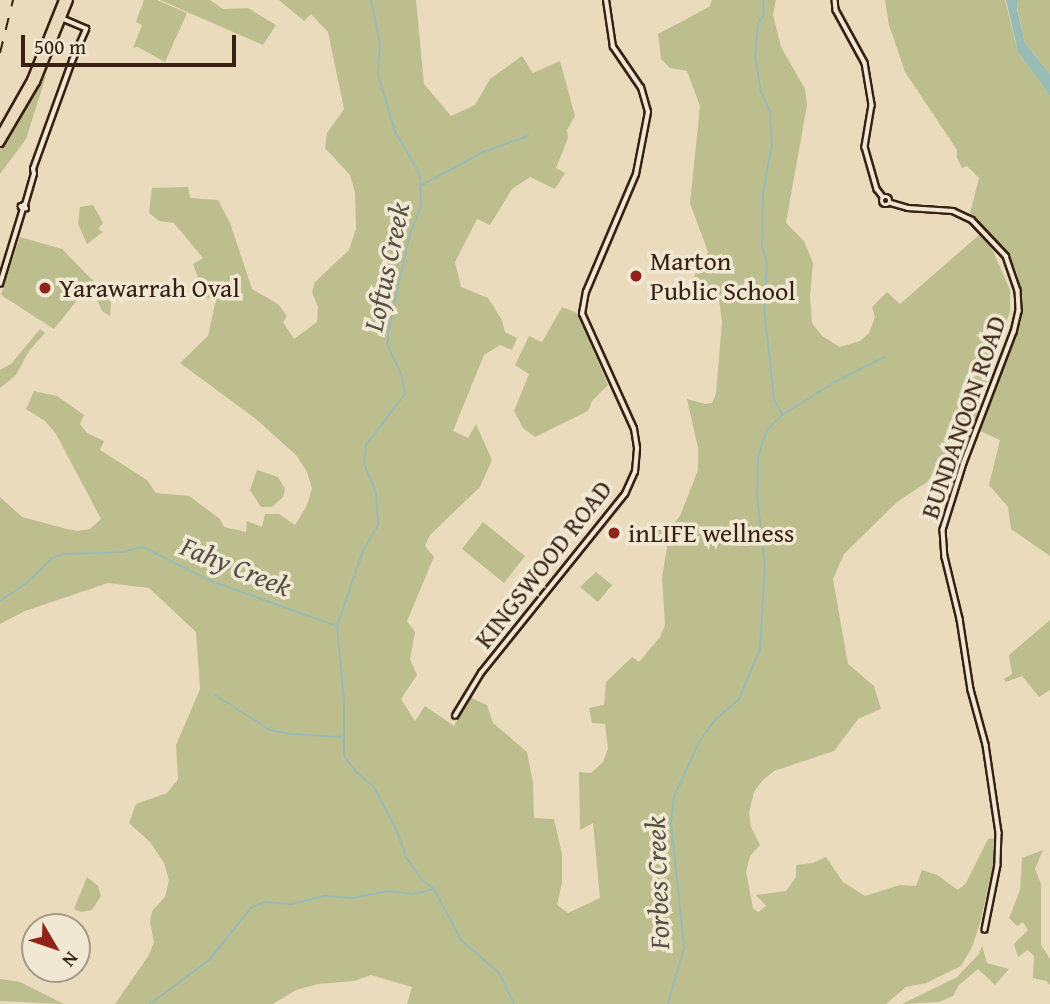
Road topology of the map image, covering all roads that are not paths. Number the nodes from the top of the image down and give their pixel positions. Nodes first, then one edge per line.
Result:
1 (69, 0) edge
2 (606, 0) edge
3 (835, 0) edge
4 (62, 3) edge
5 (62, 19) junction
6 (40, 60) junction
7 (0, 135) edge
8 (0, 143) edge
9 (0, 284) edge
10 (455, 716) dead end
11 (985, 930) dead end

1 - 5 highway
2 - 10 street, KINGSWOOD ROAD
3 - 11 street, BUNDANOON ROAD
4 - 5 highway
4 - 6 highway
5 - 6 highway
5 - 8 highway
5 - 9 street
6 - 7 highway

